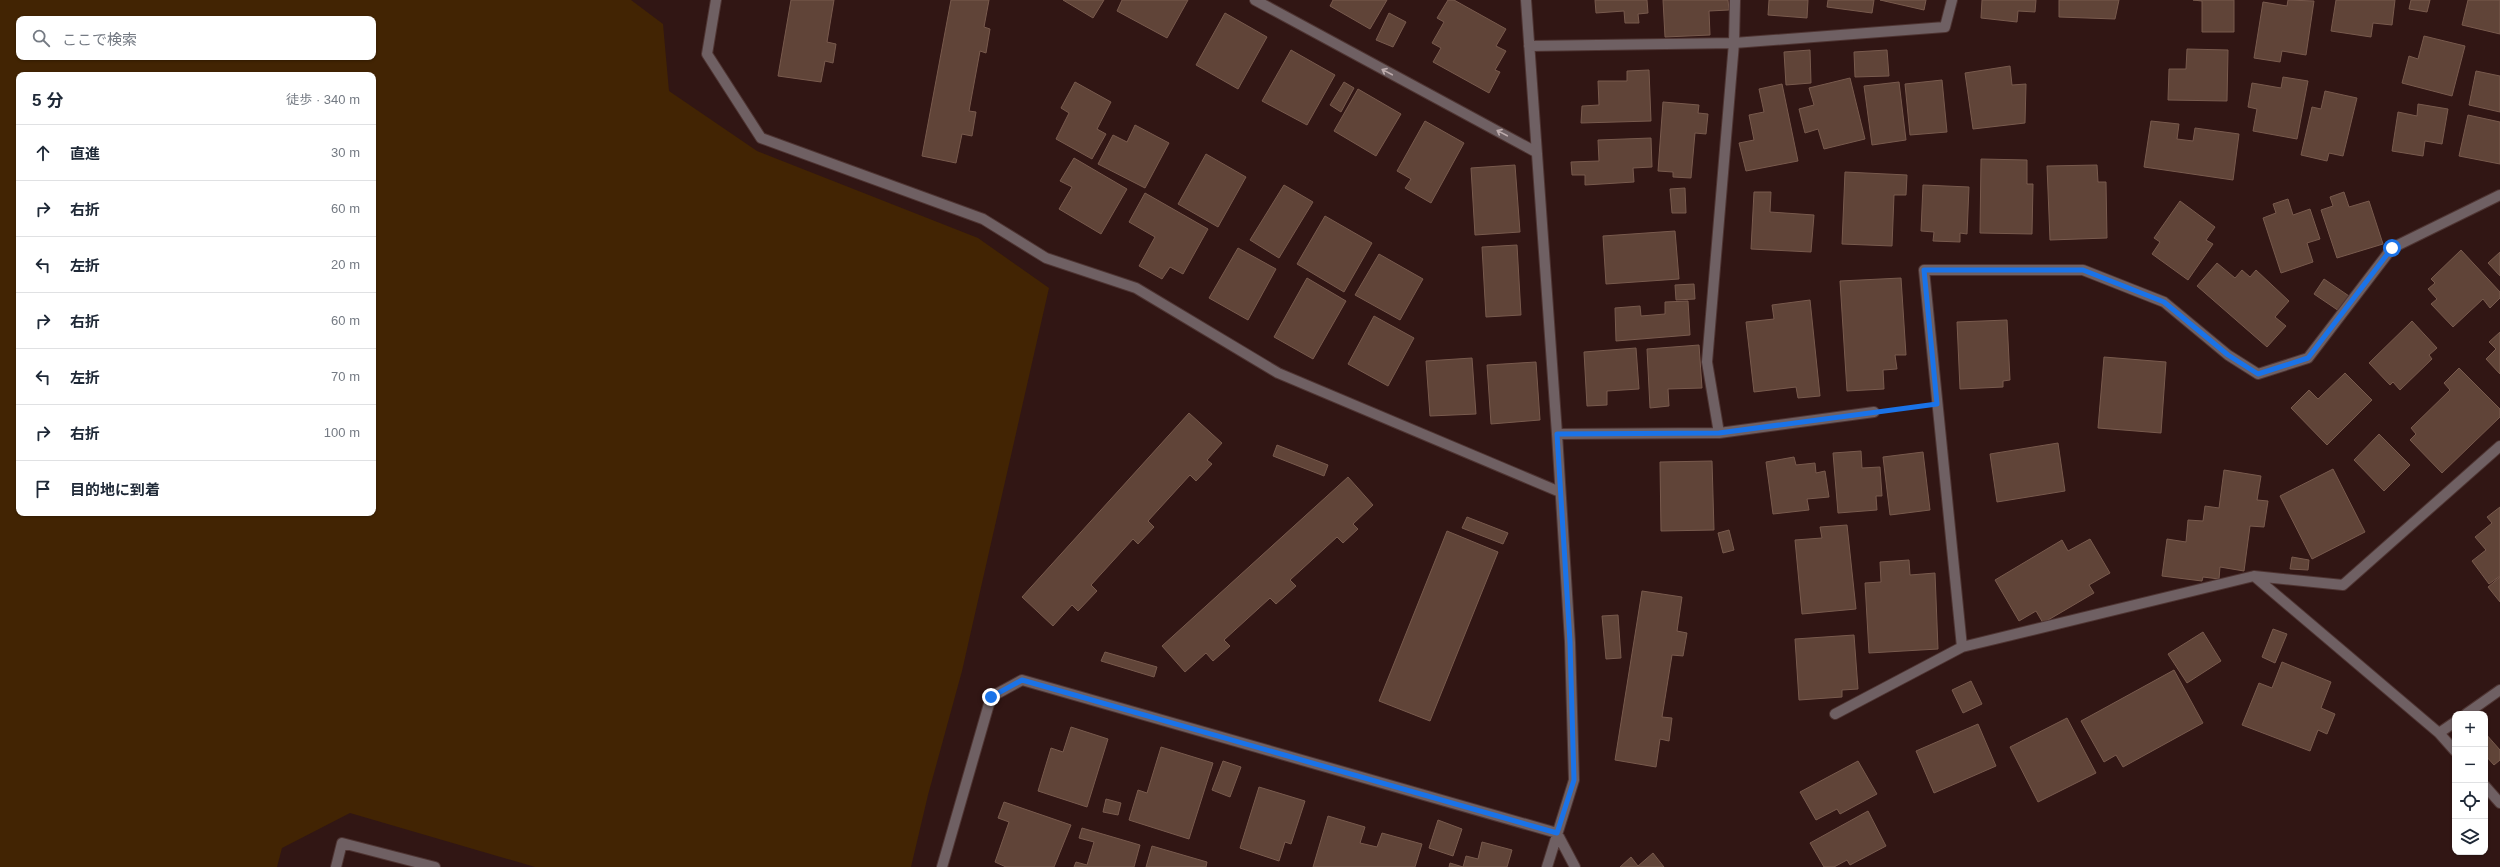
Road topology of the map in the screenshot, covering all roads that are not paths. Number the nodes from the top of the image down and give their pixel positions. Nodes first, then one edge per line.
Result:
1 (716, 0) edge
2 (1255, 0) edge
3 (1526, 0) edge
4 (1735, 0) edge
5 (1952, 0) edge
6 (1734, 43) junction
7 (1529, 46) junction
8 (1536, 152) junction
9 (2500, 195) edge
10 (1874, 412) road end
11 (1719, 433) junction
12 (1557, 434) junction
13 (2500, 446) edge
14 (1560, 492) junction
15 (2254, 576) junction
16 (1962, 647) junction
17 (2500, 690) edge
18 (2470, 711) edge
19 (1835, 714) dead end
20 (2452, 724) edge
21 (2439, 733) junction
22 (2452, 748) edge
23 (2488, 789) edge
24 (2500, 803) edge
25 (1557, 833) junction
26 (336, 867) edge
27 (435, 867) edge
28 (942, 867) edge
29 (1547, 867) edge
30 (1575, 867) edge

1 - 14 street
8 -> 2 street
3 - 7 street
4 - 6 street
5 - 6 street
6 - 7 street
6 - 11 street
7 - 8 street
8 - 12 street
9 - 16 street
10 - 11 street
11 - 12 street
12 - 14 street
13 - 15 street
14 - 25 street
15 - 16 street
15 - 21 street
16 - 19 street
17 - 18 street
20 - 21 street
21 - 22 street
23 - 24 street
25 - 28 street
25 - 29 street
25 - 30 street
26 - 27 street

